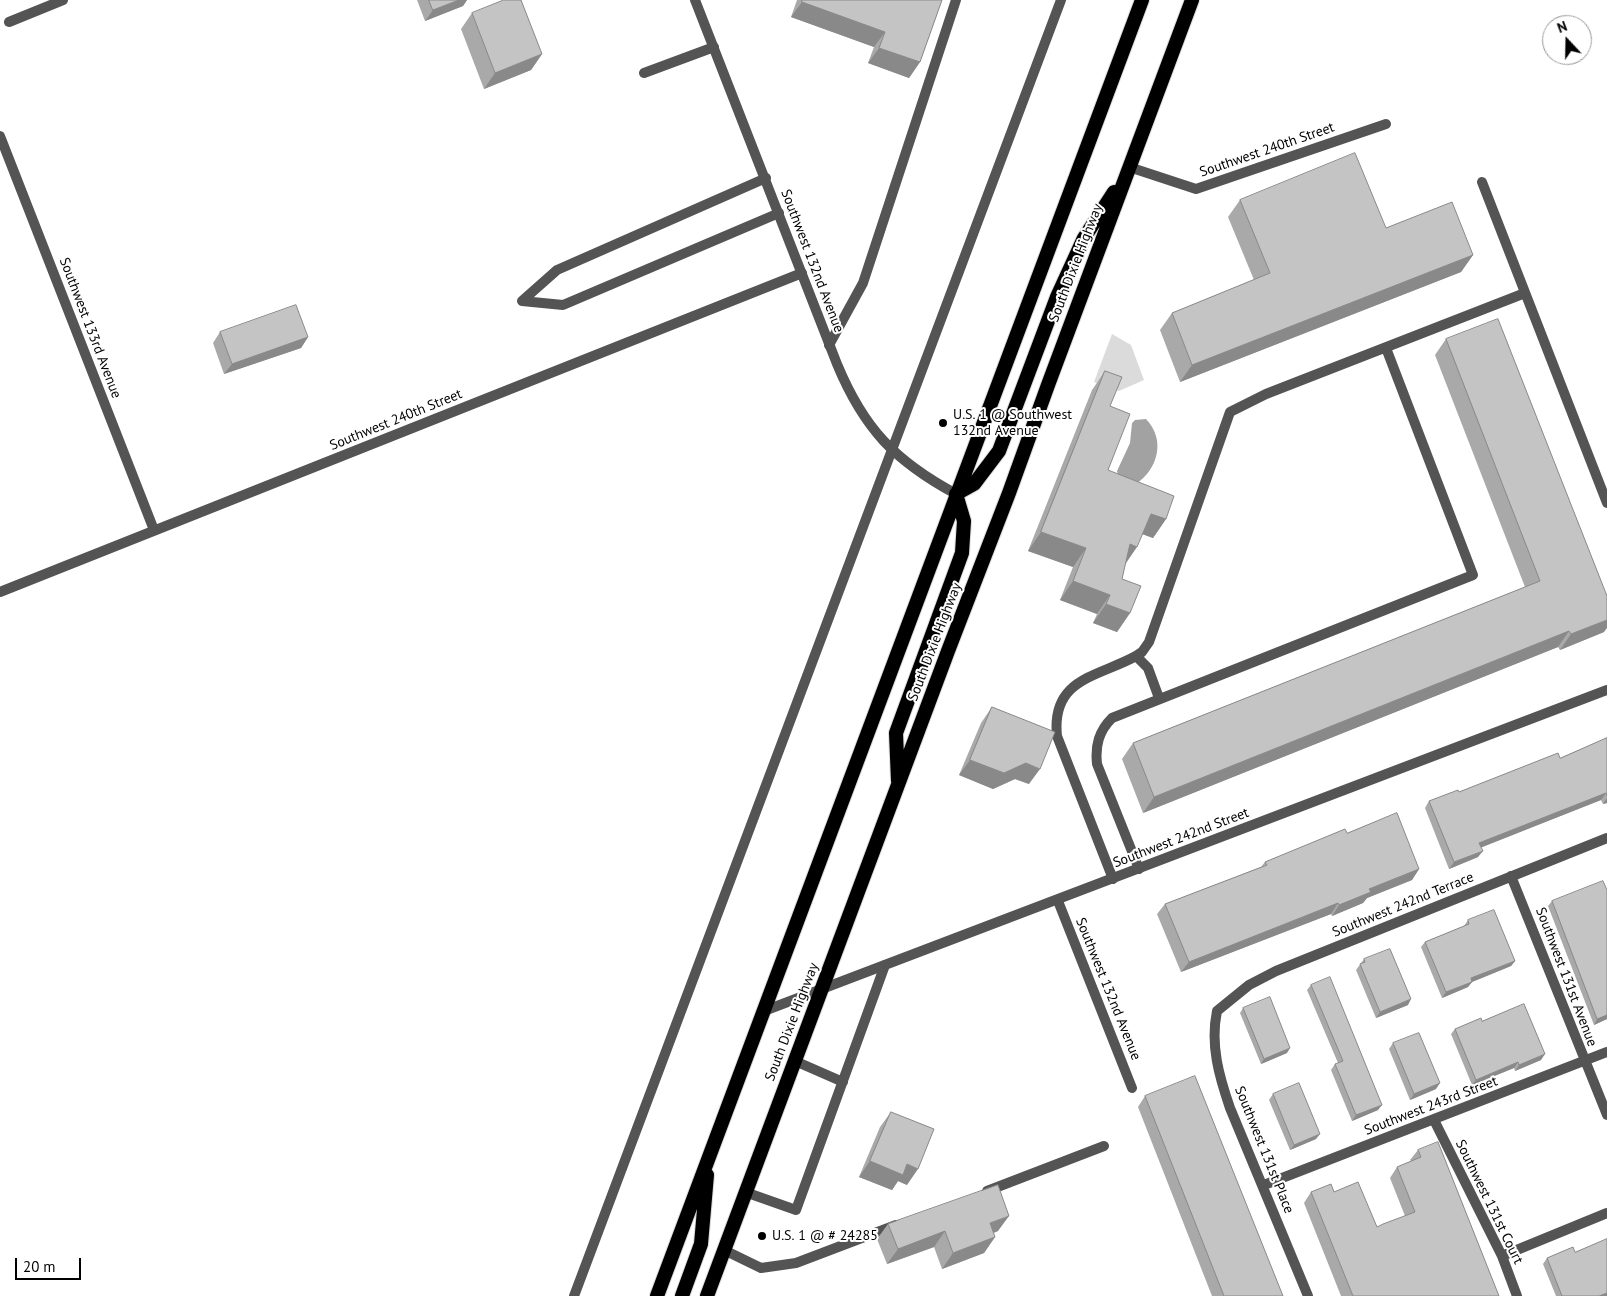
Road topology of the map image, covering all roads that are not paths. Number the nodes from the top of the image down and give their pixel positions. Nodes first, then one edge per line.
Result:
1 (63, 0) edge
2 (695, 0) edge
3 (956, 0) edge
4 (1061, 0) edge
5 (1142, 0) edge
6 (1192, 0) edge
7 (9, 22) dead end
8 (714, 46) junction
9 (644, 73) dead end
10 (1386, 124) dead end
11 (0, 136) edge
12 (1129, 167) junction
13 (766, 178) junction
14 (1482, 182) dead end
15 (779, 213) junction
16 (802, 273) junction
17 (1526, 293) junction
18 (829, 345) junction
19 (1386, 348) junction
20 (892, 450) junction
21 (956, 494) junction
22 (1607, 503) edge
23 (154, 530) junction
24 (0, 592) edge
25 (1140, 652) junction
26 (1607, 690) edge
27 (1163, 696) junction
28 (898, 787) junction
29 (1607, 838) edge
30 (1139, 868) junction
31 (1511, 876) junction
32 (1113, 878) junction
33 (1058, 901) junction
34 (885, 965) junction
35 (821, 990) junction
36 (764, 1011) junction
37 (1217, 1011) joint
38 (1607, 1052) edge
39 (795, 1061) junction
40 (1584, 1061) junction
41 (843, 1082) junction
42 (1132, 1088) dead end
43 (1607, 1115) edge
44 (1434, 1120) junction
45 (1104, 1146) dead end
46 (708, 1159) junction
47 (1264, 1185) junction
48 (745, 1192) junction
49 (980, 1193) edge
50 (1607, 1213) edge
51 (906, 1221) edge
52 (724, 1250) junction
53 (1502, 1256) junction
54 (574, 1296) edge
55 (657, 1296) edge
56 (682, 1296) edge
57 (707, 1296) edge
58 (1308, 1296) edge
59 (1517, 1296) edge

1 - 7 street
2 - 8 street, Southwest 132nd Avenue
3 - 18 street
4 - 20 street
5 - 21 highway
6 - 12 highway, South Dixie Highway
8 - 9 street
8 - 13 street, Southwest 132nd Avenue
10 - 12 street, Southwest 240th Street
11 - 23 street, Southwest 133rd Avenue
12 - 21 highway
12 - 28 highway, South Dixie Highway
13 - 15 street, Southwest 132nd Avenue
13 - 15 street
14 - 17 street
15 - 16 street, Southwest 132nd Avenue
16 - 18 street, Southwest 132nd Avenue
16 - 23 street, Southwest 240th Street
17 - 19 street
17 - 22 street
18 - 20 street, Southwest 132nd Avenue
19 - 25 street
19 - 27 street
20 - 21 street, Southwest 132nd Avenue
20 - 54 street
21 - 28 highway
21 - 36 highway
23 - 24 street, Southwest 240th Street
25 - 27 street
25 - 32 street
26 - 30 street, Southwest 242nd Street
27 - 30 street
28 - 35 highway, South Dixie Highway
29 - 31 street, Southwest 242nd Terrace
30 - 32 street, Southwest 242nd Street
31 - 37 street, Southwest 242nd Terrace
31 - 40 street, Southwest 131st Avenue
32 - 33 street, Southwest 242nd Street
33 - 34 street, Southwest 242nd Street
33 - 42 street, Southwest 132nd Avenue
34 - 35 street, Southwest 242nd Street
34 - 41 street
35 - 36 street, Southwest 242nd Street
35 - 39 highway, South Dixie Highway
36 - 46 highway
37 - 47 street, Southwest 131st Place
38 - 40 street, Southwest 243rd Street
39 - 41 street
39 - 48 highway, South Dixie Highway
40 - 43 street, Southwest 131st Avenue
40 - 44 street, Southwest 243rd Street
41 - 48 street
44 - 47 street, Southwest 243rd Street
44 - 53 street, Southwest 131st Court
45 - 49 street
46 - 55 highway
46 - 56 highway
47 - 58 street, Southwest 131st Place
48 - 52 highway, South Dixie Highway
50 - 53 street
51 - 52 street
52 - 57 highway, South Dixie Highway
53 - 59 street, Southwest 131st Court

